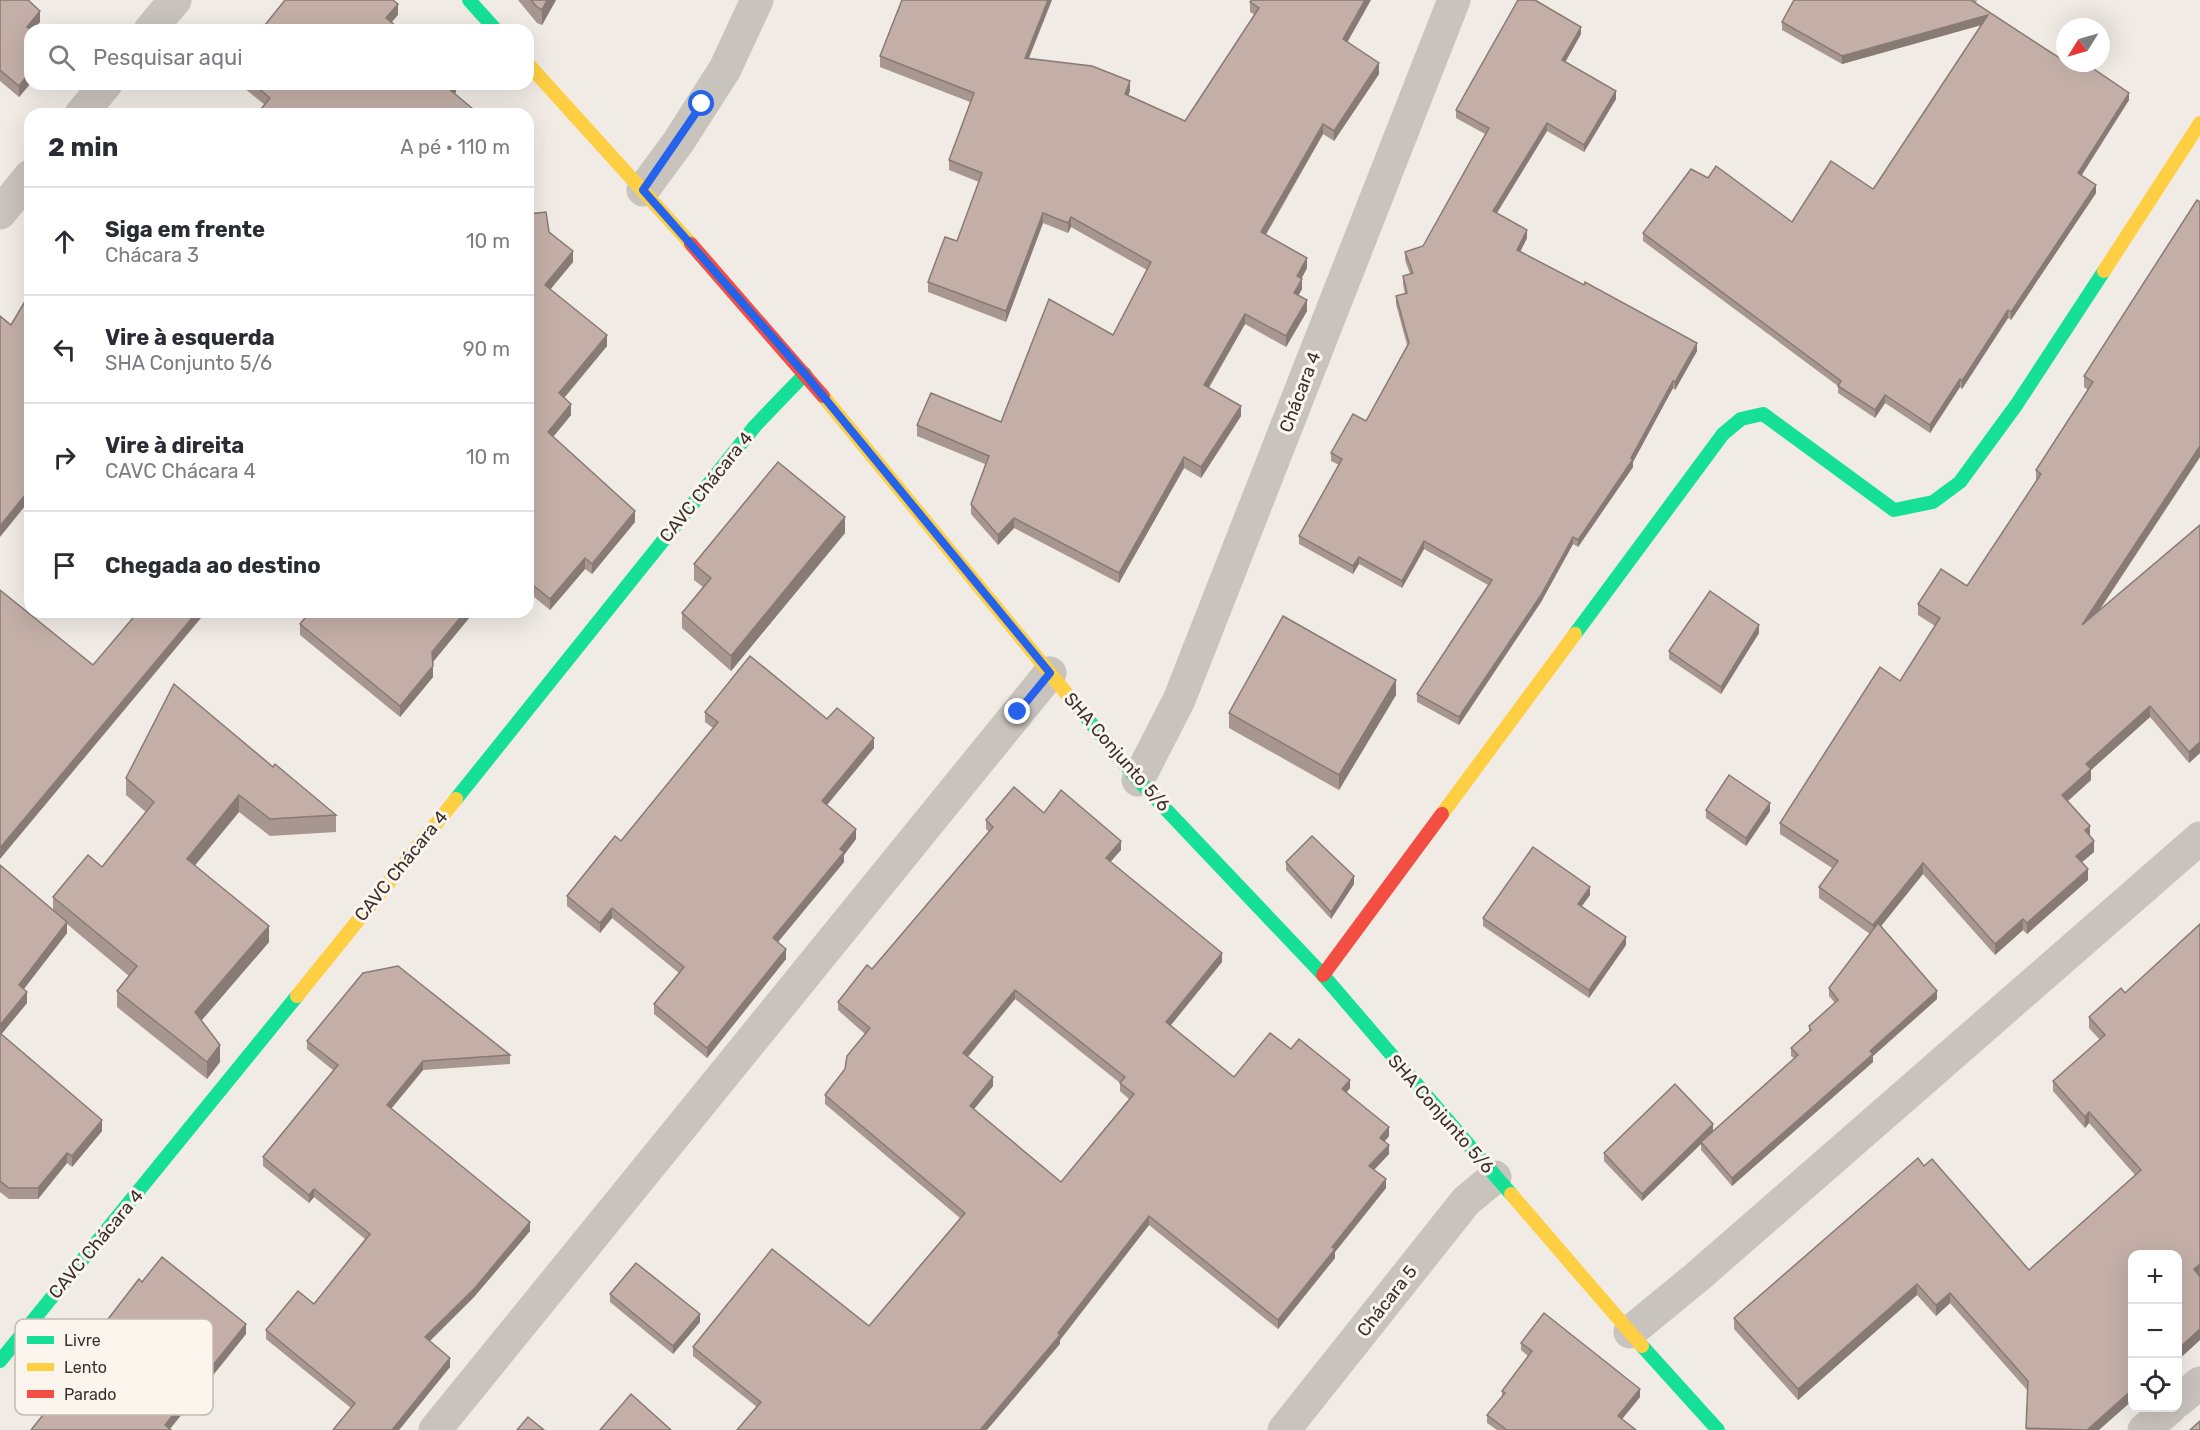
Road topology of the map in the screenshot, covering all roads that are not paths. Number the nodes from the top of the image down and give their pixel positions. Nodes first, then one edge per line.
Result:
1 (174, 0) edge
2 (469, 0) edge
3 (757, 0) edge
4 (1454, 0) edge
5 (155, 24) edge
6 (491, 24) edge
7 (534, 71) edge
8 (101, 90) edge
9 (86, 108) edge
10 (2200, 123) edge
11 (24, 183) edge
12 (643, 190) junction
13 (0, 213) edge
14 (805, 374) junction
15 (1050, 673) junction
16 (1138, 780) junction
17 (2200, 838) edge
18 (1323, 975) junction
19 (1495, 1177) junction
20 (35, 1319) edge
21 (1630, 1332) junction
22 (15, 1343) edge
23 (0, 1361) edge
24 (2200, 1383) edge
25 (2182, 1398) edge
26 (2164, 1412) edge
27 (435, 1430) edge
28 (1284, 1430) edge
29 (1718, 1430) edge
30 (2144, 1430) edge

1 - 5 street
2 - 6 street
3 - 12 street
4 - 16 street, Chácara 4
7 - 12 street, SHA Conjunto 5/6
8 - 9 street
10 - 18 street
11 - 13 street
12 - 14 street, SHA Conjunto 5/6
14 - 15 street, SHA Conjunto 5/6
14 - 20 street, CAVC Chácara 4
15 - 16 street, SHA Conjunto 5/6
15 - 27 street
16 - 18 street, SHA Conjunto 5/6
17 - 21 street
18 - 19 street, SHA Conjunto 5/6
19 - 21 street, SHA Conjunto 5/6
19 - 28 street, Chácara 5
21 - 29 street, SHA Conjunto 5/6
22 - 23 street, CAVC Chácara 4
24 - 25 street
26 - 30 street

